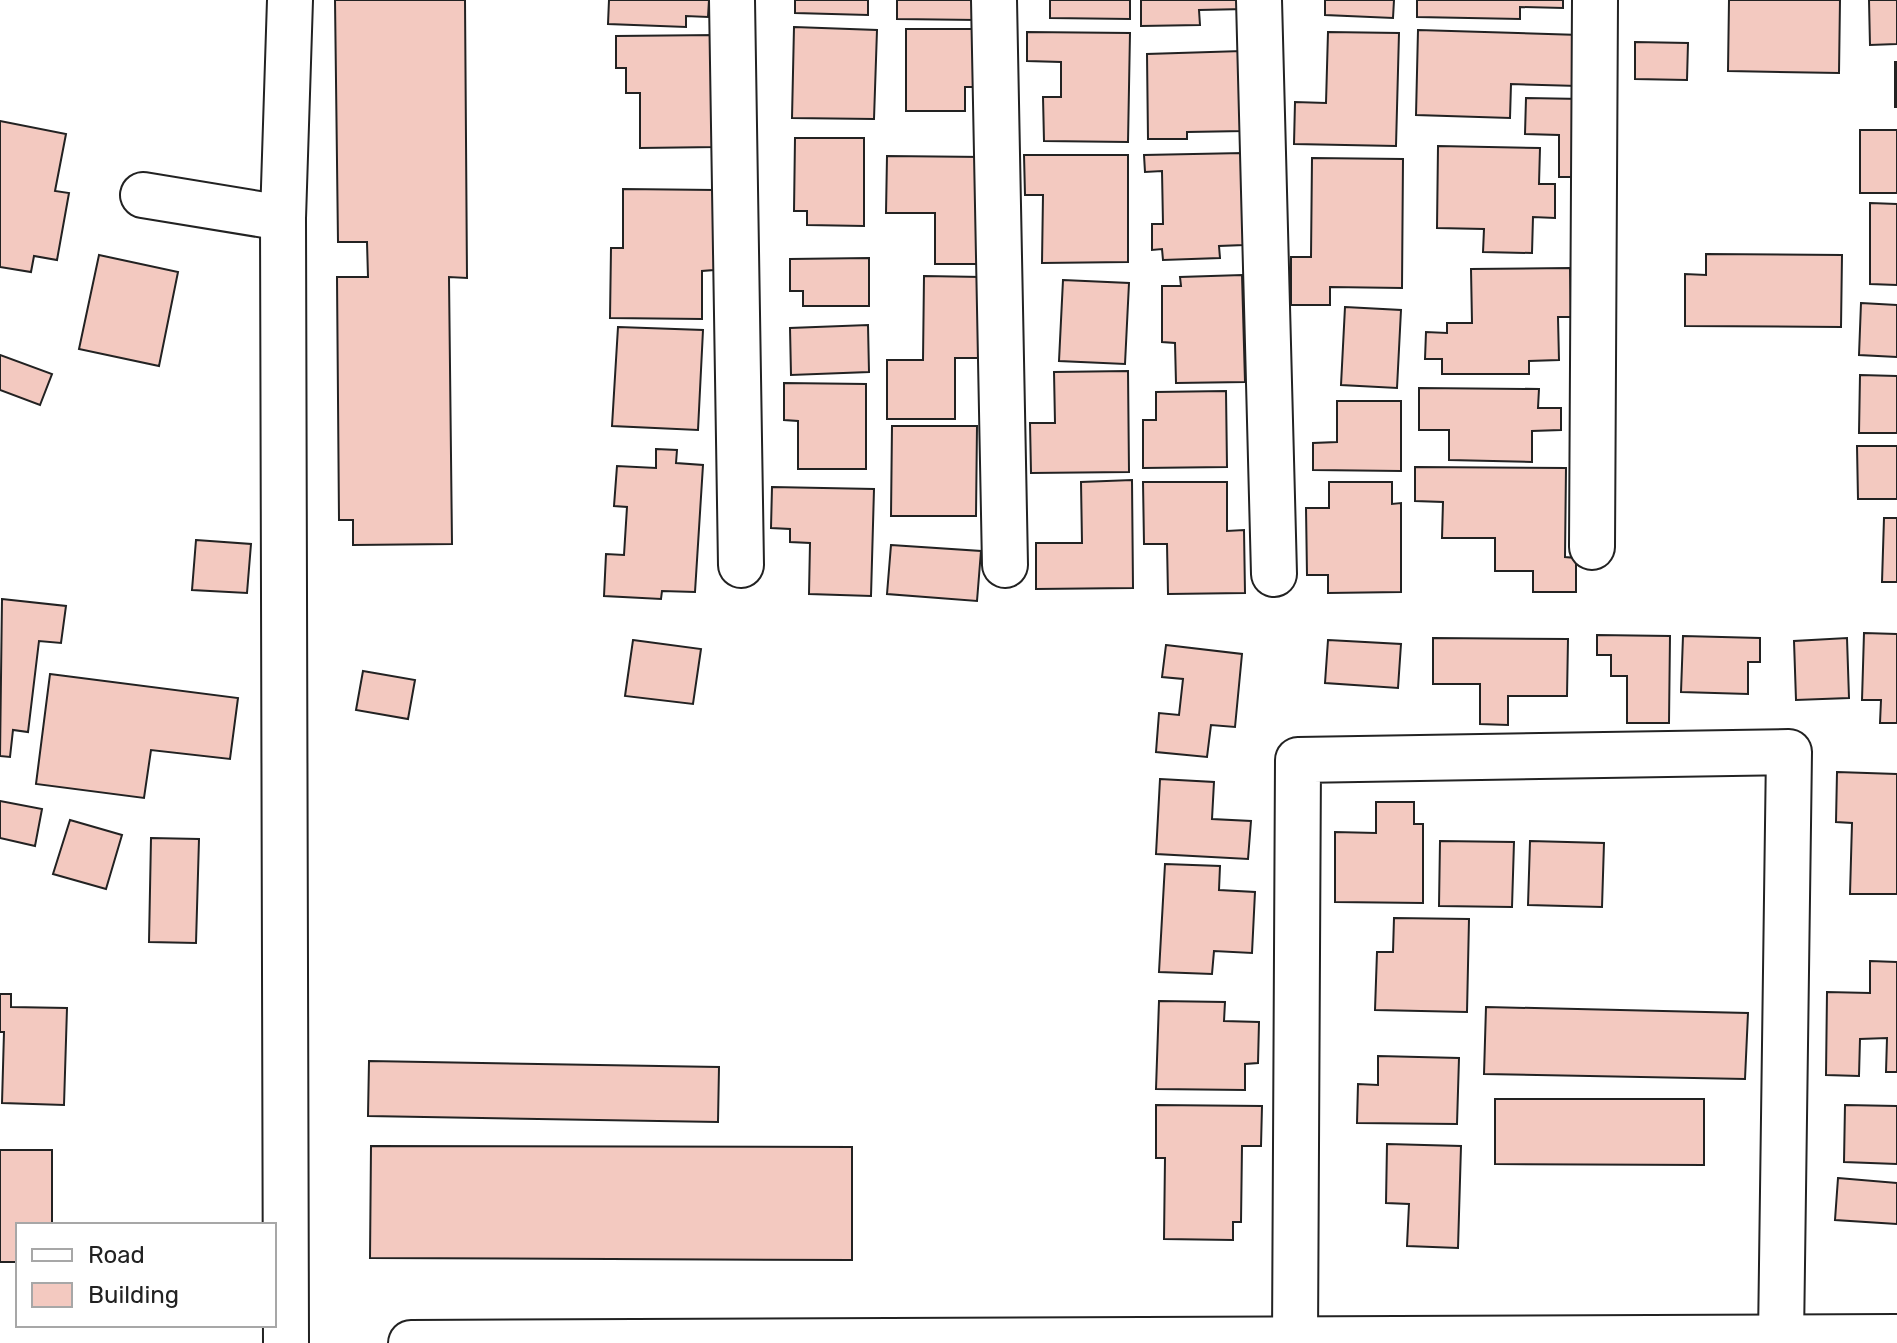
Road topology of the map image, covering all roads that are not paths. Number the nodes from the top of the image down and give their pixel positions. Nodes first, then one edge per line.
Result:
1 (290, 0) edge
2 (732, 0) edge
3 (994, 0) edge
4 (1259, 0) edge
5 (1595, 0) edge
6 (143, 195) dead end
7 (283, 218) junction
8 (1592, 547) dead end
9 (741, 565) dead end
10 (1005, 565) dead end
11 (1274, 574) dead end
12 (1897, 1337) edge
13 (1781, 1338) junction
14 (1295, 1339) junction
15 (286, 1343) edge
16 (411, 1343) edge

1 - 7 street
2 - 9 street
3 - 10 street
4 - 11 street
5 - 8 street
6 - 7 street
7 - 15 street
12 - 13 street
13 - 14 street
13 - 14 street
14 - 16 street

